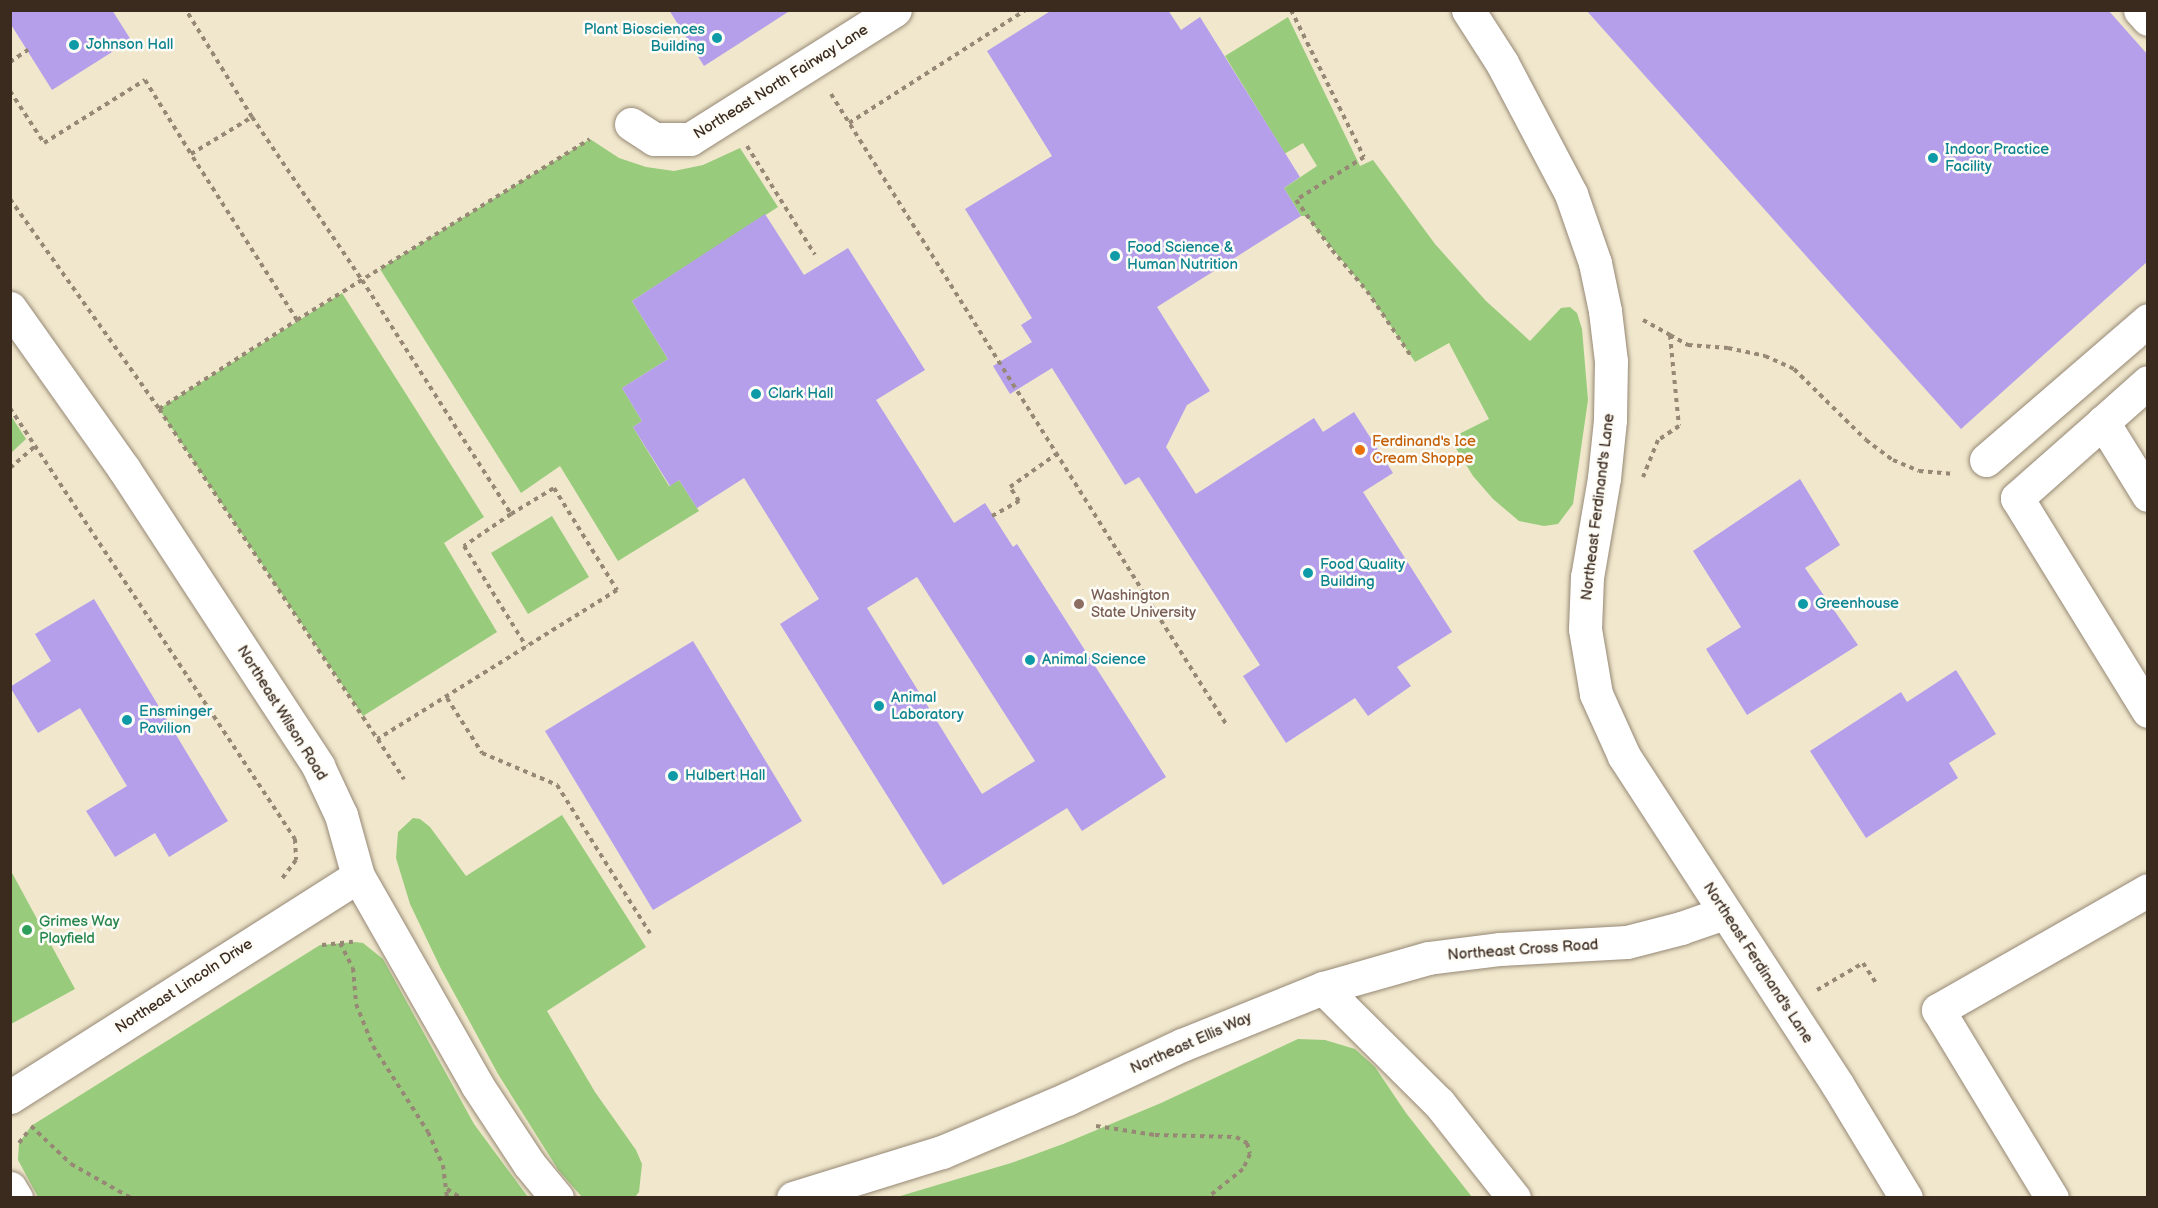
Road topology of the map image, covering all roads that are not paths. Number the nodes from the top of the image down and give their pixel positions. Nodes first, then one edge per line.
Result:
1 (895, 10) edge
2 (1468, 10) edge
3 (2140, 10) edge
4 (2148, 19) edge
5 (631, 124) dead end
6 (10, 308) edge
7 (2148, 320) edge
8 (2148, 382) edge
9 (2103, 422) junction
10 (1974, 468) road end
11 (2148, 495) edge
12 (2148, 711) edge
13 (358, 876) junction
14 (2148, 890) edge
15 (1724, 913) junction
16 (1323, 988) junction
17 (10, 1097) edge
18 (10, 1188) edge
19 (16, 1197) edge
20 (557, 1197) edge
21 (793, 1197) edge
22 (1514, 1197) edge
23 (1906, 1197) edge
24 (2052, 1197) edge

1 - 5 street, Northeast North Fairway Lane
2 - 15 street, Northeast Ferdinand's Lane
3 - 4 street
6 - 13 street, Northeast Wilson Road
7 - 10 street
8 - 9 street
9 - 11 street
9 - 12 street
13 - 17 street, Northeast Lincoln Drive
13 - 20 street, Northeast Wilson Road
14 - 24 street
15 - 16 street, Northeast Cross Road
15 - 23 street, Northeast Ferdinand's Lane
16 - 21 street, Northeast Ellis Way
16 - 22 street
18 - 19 street

